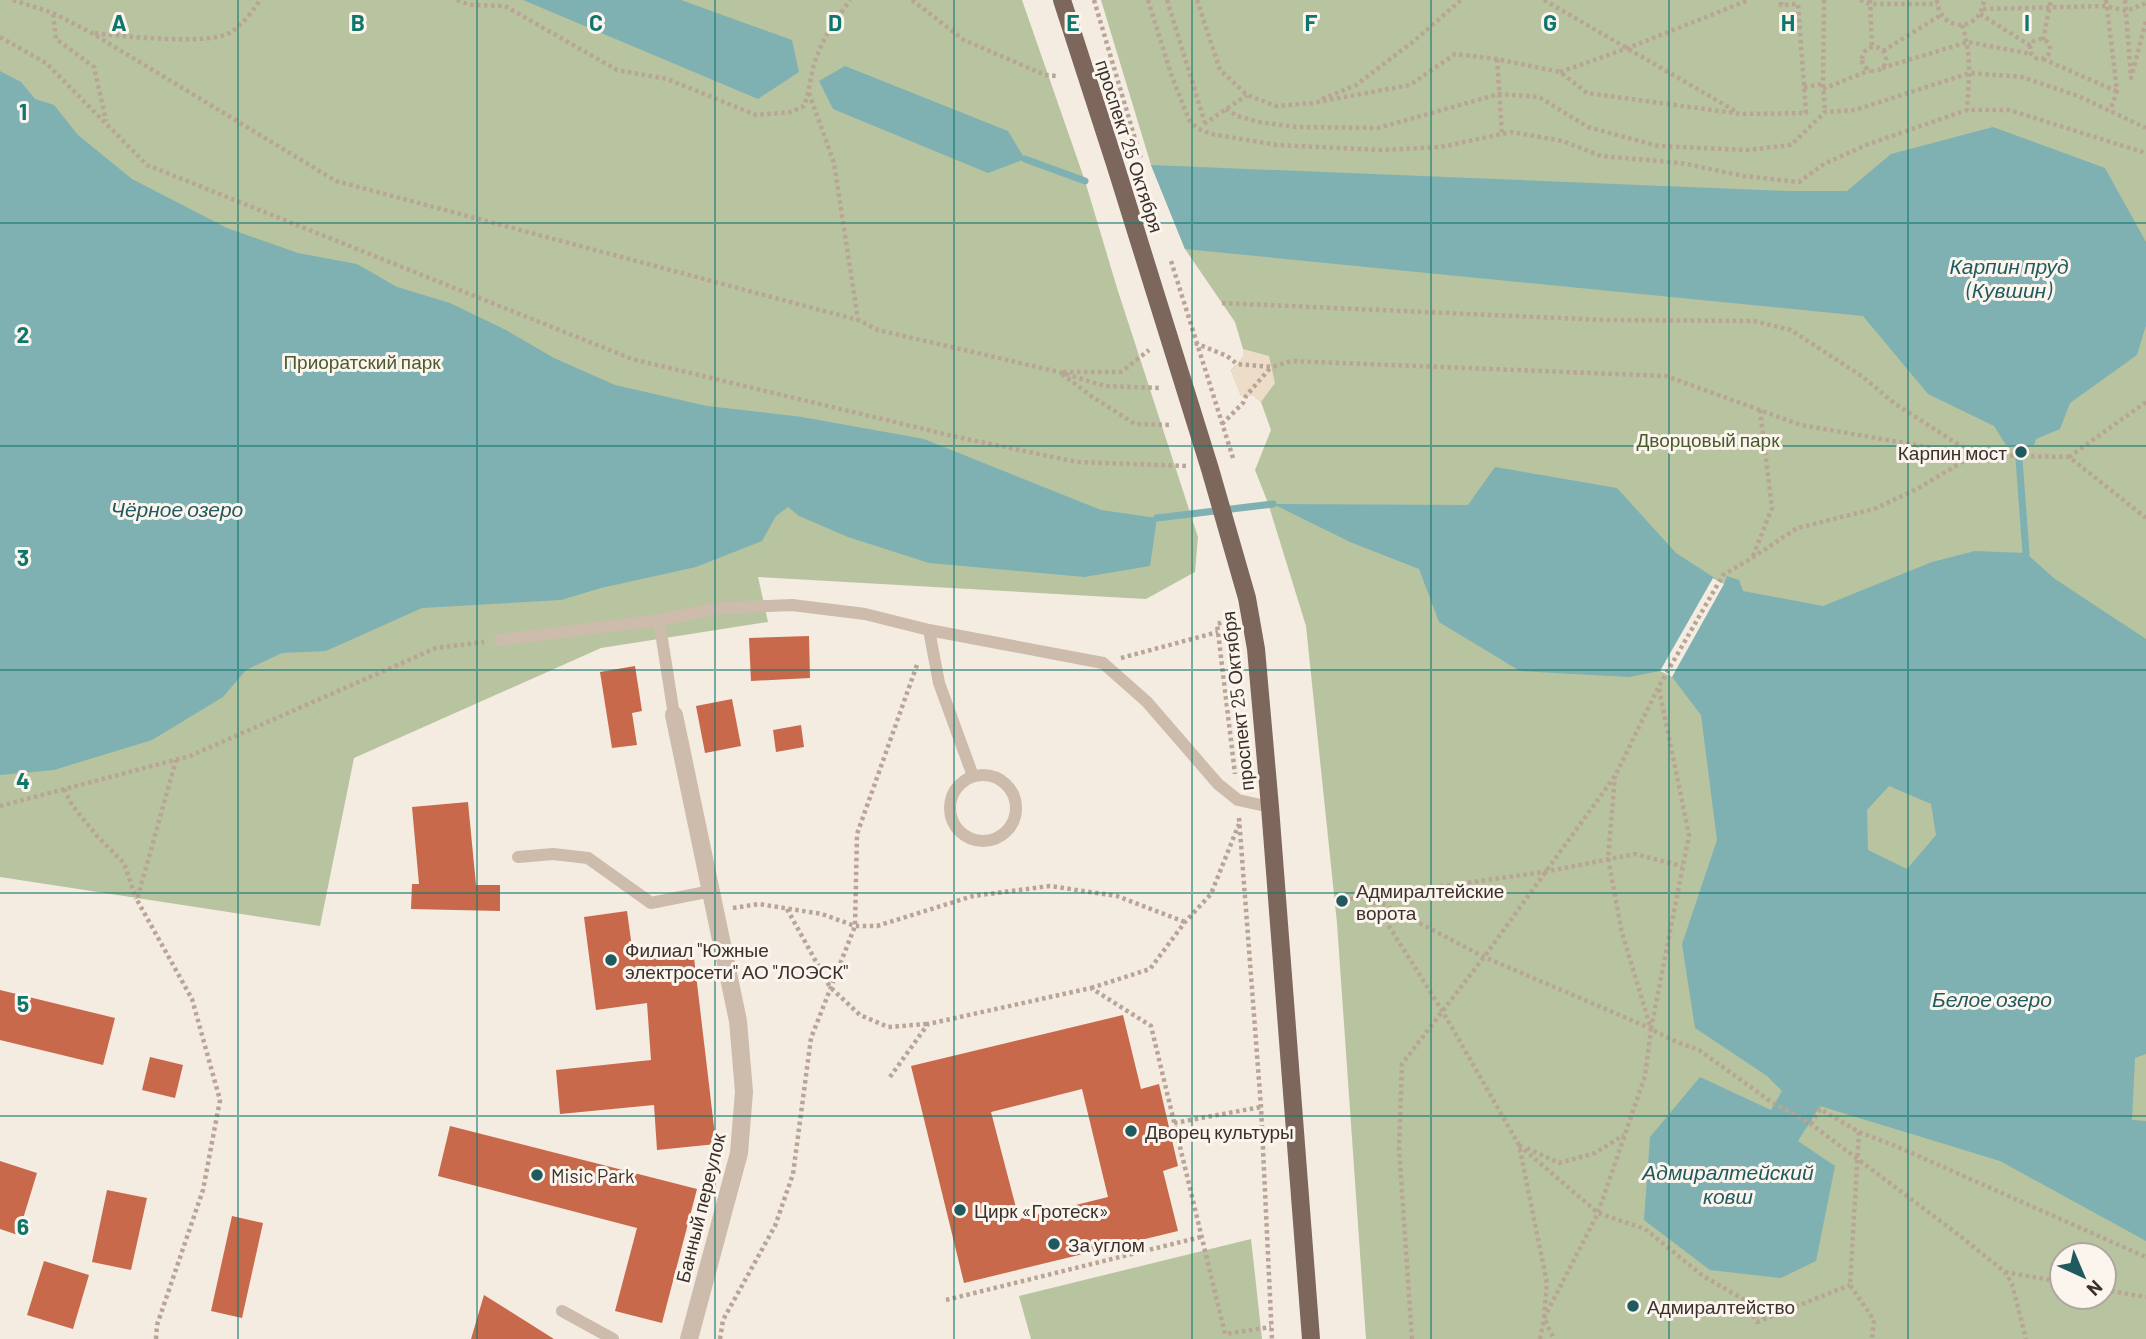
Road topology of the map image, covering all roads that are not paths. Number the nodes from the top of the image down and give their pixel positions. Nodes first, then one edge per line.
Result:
1 (1062, 0) edge
2 (659, 620) junction
3 (929, 630) junction
4 (500, 640) road end
5 (674, 715) joint
6 (973, 776) junction
7 (1270, 807) junction
8 (518, 857) dead end
9 (711, 891) junction
10 (562, 1311) dead end
11 (613, 1339) edge
12 (689, 1339) edge
13 (1311, 1339) edge

1 - 7 main road, проспект 25 Октября
2 - 3 lane
2 - 4 lane
2 - 5 lane
3 - 6 lane
3 - 7 lane
5 - 9 street, Банный переулок
6 - 6 lane
7 - 13 main road, проспект 25 Октября
8 - 9 lane
9 - 12 street, Банный переулок
10 - 11 lane

